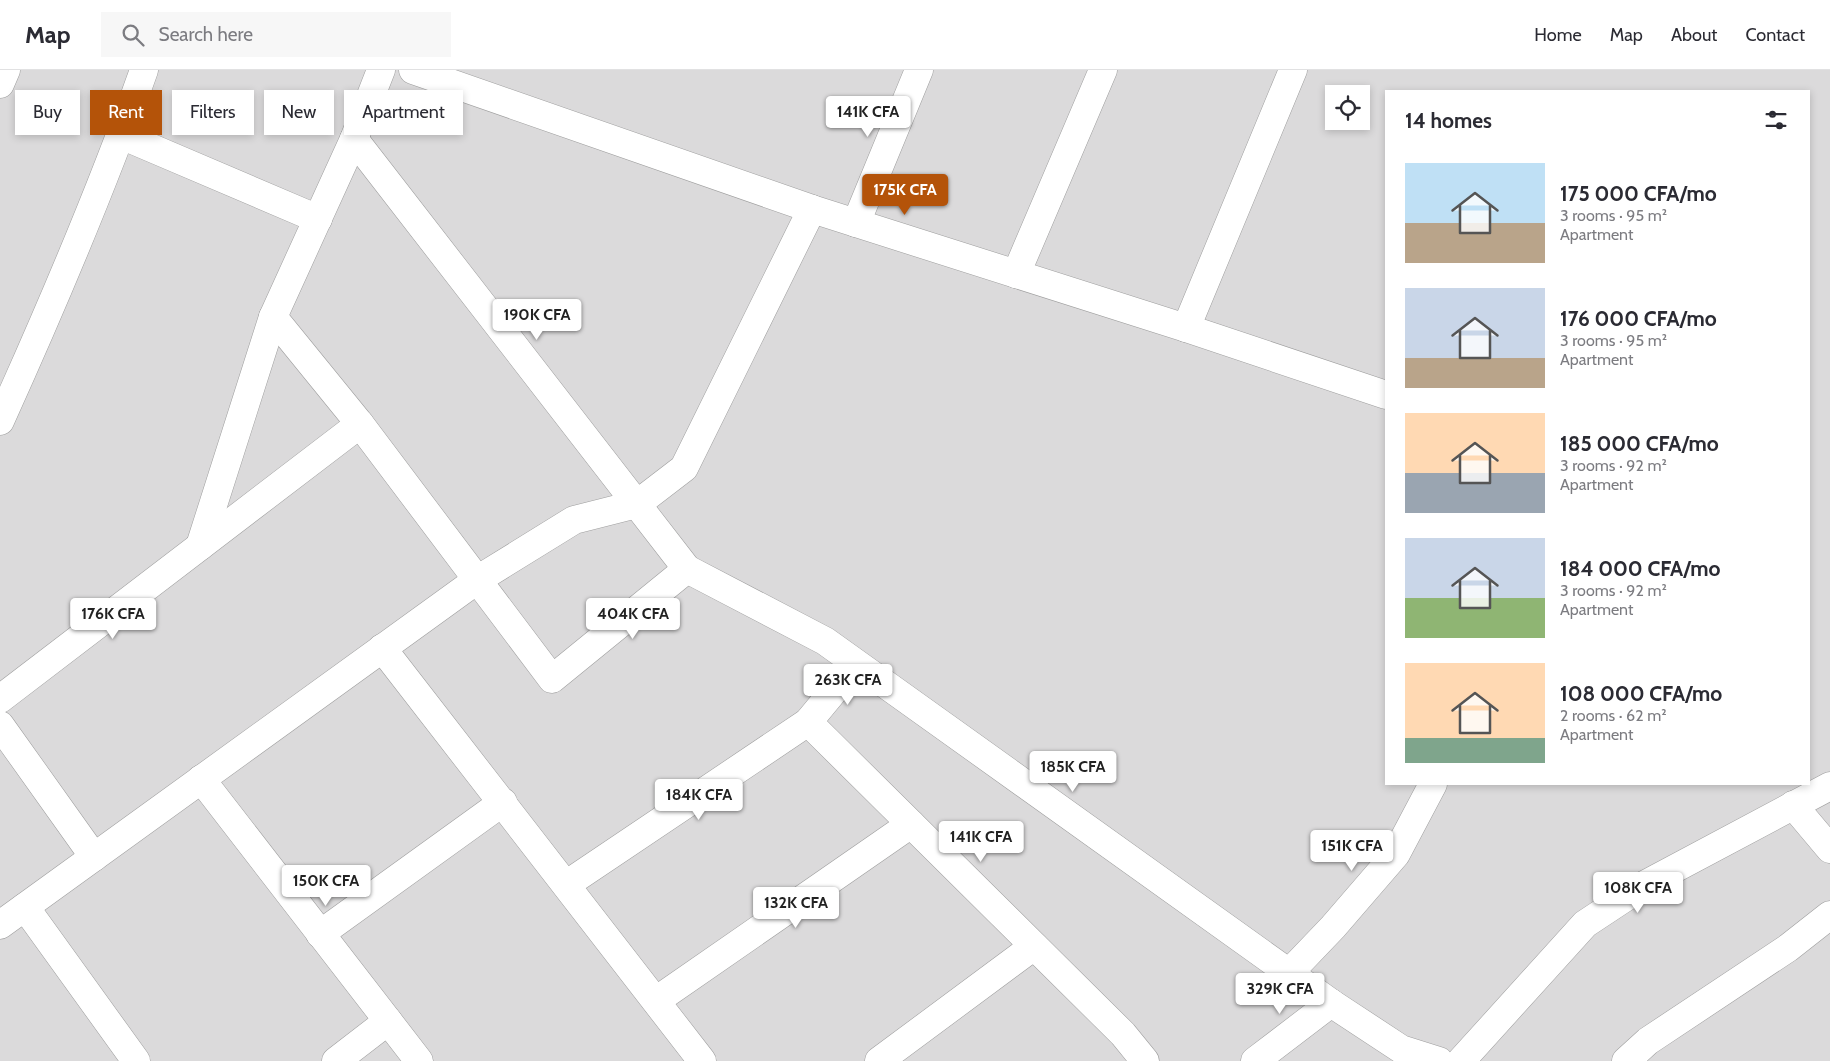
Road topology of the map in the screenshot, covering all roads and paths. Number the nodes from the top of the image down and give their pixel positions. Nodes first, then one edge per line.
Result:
1 (6, 70) edge
2 (144, 70) edge
3 (380, 70) edge
4 (413, 70) edge
5 (919, 70) edge
6 (1104, 70) edge
7 (1293, 70) edge
8 (0, 84) edge
9 (137, 90) edge
10 (122, 135) joint
11 (354, 139) junction
12 (812, 209) junction
13 (318, 219) junction
14 (856, 223) junction
15 (1016, 274) junction
16 (273, 318) junction
17 (1186, 328) junction
18 (1385, 395) edge
19 (0, 421) edge
20 (360, 424) junction
21 (637, 504) junction
22 (200, 546) junction
23 (687, 569) junction
24 (477, 580) junction
25 (382, 648) junction
26 (856, 664) junction
27 (0, 700) edge
28 (808, 722) junction
29 (0, 725) edge
30 (201, 779) junction
31 (1432, 785) edge
32 (1830, 786) edge
33 (503, 802) junction
34 (1793, 805) junction
35 (911, 824) junction
36 (1830, 849) edge
37 (94, 857) junction
38 (567, 884) junction
39 (25, 907) junction
40 (1830, 915) edge
41 (0, 925) edge
42 (320, 934) junction
43 (1034, 946) junction
44 (1288, 973) junction
45 (657, 1000) junction
46 (1330, 1003) junction
47 (388, 1021) junction
48 (136, 1061) edge
49 (336, 1061) edge
50 (419, 1061) edge
51 (702, 1061) edge
52 (879, 1061) edge
53 (1145, 1061) edge
54 (1255, 1061) edge
55 (1439, 1061) edge
56 (1461, 1061) edge
57 (1626, 1061) edge

1 - 8 street
2 - 9 street
3 - 11 street
4 - 12 street
5 - 14 street
6 - 15 street
7 - 17 street
10 - 13 street
10 - 19 street
11 - 13 street
11 - 21 street
12 - 14 street
12 - 21 street
13 - 16 street
14 - 15 street
15 - 17 street
16 - 20 street
16 - 22 street
17 - 18 street
20 - 22 street
20 - 24 street
21 - 23 street
21 - 24 street
22 - 27 street
23 - 24 street
23 - 26 street
24 - 25 street
25 - 30 street
25 - 33 street
26 - 28 street
26 - 44 street
28 - 35 street
28 - 38 street
29 - 37 street
30 - 37 street
30 - 42 street
31 - 44 street
32 - 34 street
33 - 38 street
33 - 42 street
34 - 36 street
34 - 56 street
35 - 43 street
35 - 45 street
37 - 39 street
38 - 45 street
39 - 41 street
39 - 48 street
40 - 57 street
42 - 47 street
43 - 52 street
43 - 53 street
44 - 46 street
45 - 51 street
46 - 54 street
46 - 55 street
47 - 49 street
47 - 50 street

